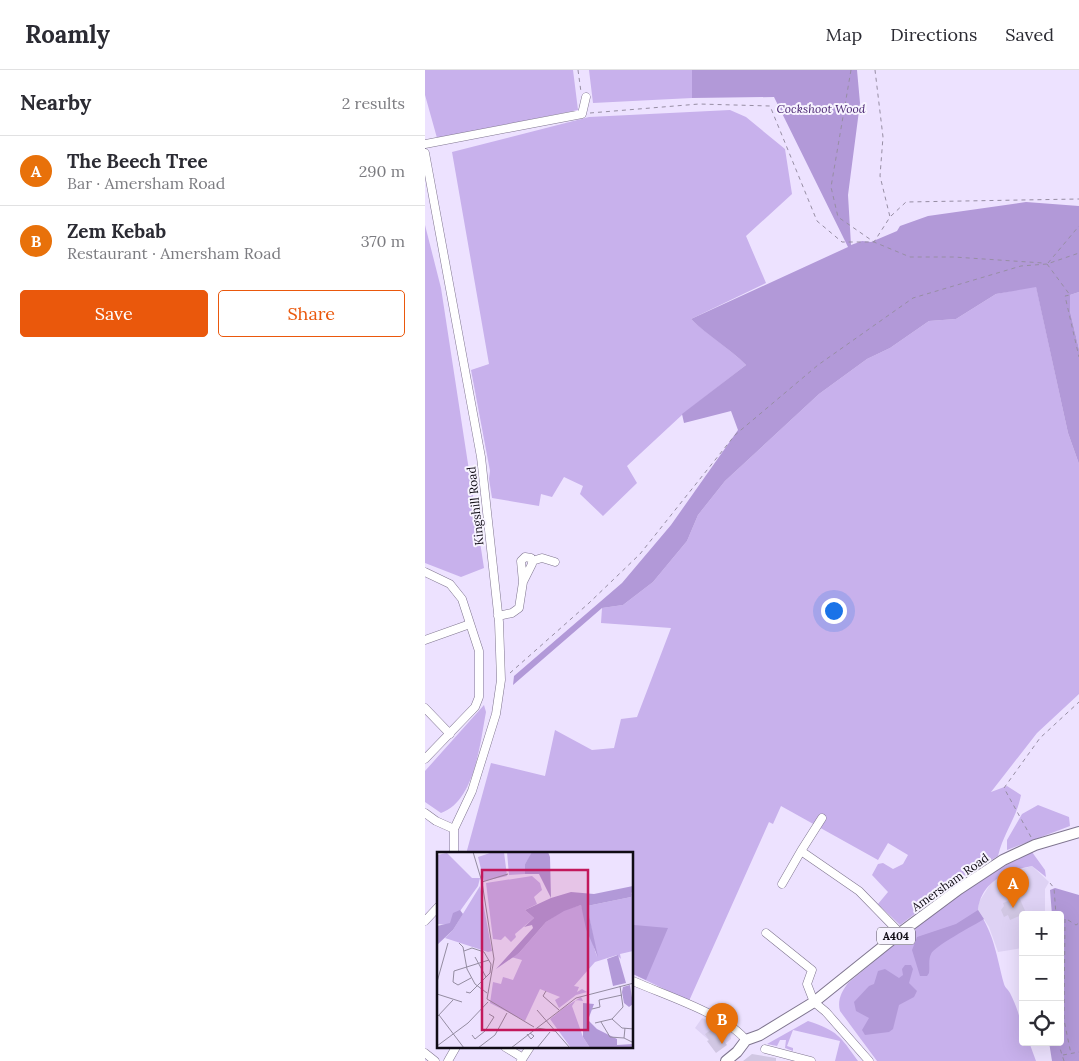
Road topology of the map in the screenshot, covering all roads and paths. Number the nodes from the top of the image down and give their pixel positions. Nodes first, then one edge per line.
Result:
1 (578, 70) edge
2 (851, 70) edge
3 (875, 70) edge
4 (585, 98) joint
5 (582, 114) junction
6 (425, 144) edge
7 (425, 152) edge
8 (1079, 199) edge
9 (890, 216) junction
10 (1079, 226) edge
11 (875, 242) junction
12 (1079, 253) edge
13 (1047, 264) junction
14 (1079, 357) edge
15 (555, 562) dead end
16 (425, 572) edge
17 (498, 616) junction
18 (470, 624) junction
19 (425, 640) edge
20 (501, 680) junction
21 (1079, 702) edge
22 (425, 708) edge
23 (450, 734) junction
24 (425, 759) edge
25 (425, 813) edge
26 (822, 818) dead end
27 (454, 829) junction
28 (1079, 832) edge
29 (1035, 844) junction
30 (801, 851) junction
31 (454, 852) edge
32 (1050, 882) dead end
33 (782, 884) dead end
34 (437, 908) edge
35 (1057, 911) edge
36 (1065, 919) joint
37 (425, 920) edge
38 (1079, 923) edge
39 (766, 933) dead end
40 (899, 933) junction
41 (634, 981) edge
42 (814, 1002) junction
43 (746, 1040) junction
44 (1059, 1046) edge
45 (455, 1048) edge
46 (506, 1048) edge
47 (529, 1048) edge
48 (765, 1049) dead end
49 (1079, 1052) edge
50 (425, 1053) edge
51 (1071, 1054) junction
52 (1061, 1055) junction
53 (522, 1060) edge
54 (435, 1061) edge
55 (447, 1061) edge
56 (726, 1061) edge
57 (811, 1061) edge
58 (869, 1061) edge
59 (1064, 1061) edge

1 - 4 path
2 - 11 path
3 - 9 path
4 - 5 street
5 - 6 street
5 - 11 path
7 - 17 street, Kingshill Road
8 - 9 path
9 - 11 path
10 - 13 path
11 - 13 path
12 - 13 path
13 - 14 path
13 - 20 path
15 - 17 street
16 - 18 street
17 - 20 street, Kingshill Road
18 - 19 street
18 - 23 street
20 - 27 street, Kingshill Road
21 - 29 path
22 - 23 street
23 - 24 street
25 - 27 street
26 - 30 street
27 - 31 street, Kingshill Road
28 - 29 main road, Amersham Road / A404
29 - 40 main road, Amersham Road / A404
30 - 33 street
30 - 40 street
32 - 35 path
34 - 37 street
36 - 38 path
36 - 51 path
39 - 42 street
40 - 42 main road, Amersham Road / A404
41 - 43 street
42 - 43 main road, Amersham Road / A404
42 - 58 street
43 - 56 main road, Amersham Road / A404
44 - 52 path
45 - 55 street
46 - 53 street
47 - 53 street
48 - 57 street
49 - 51 path
50 - 54 street
51 - 52 path
52 - 59 path

